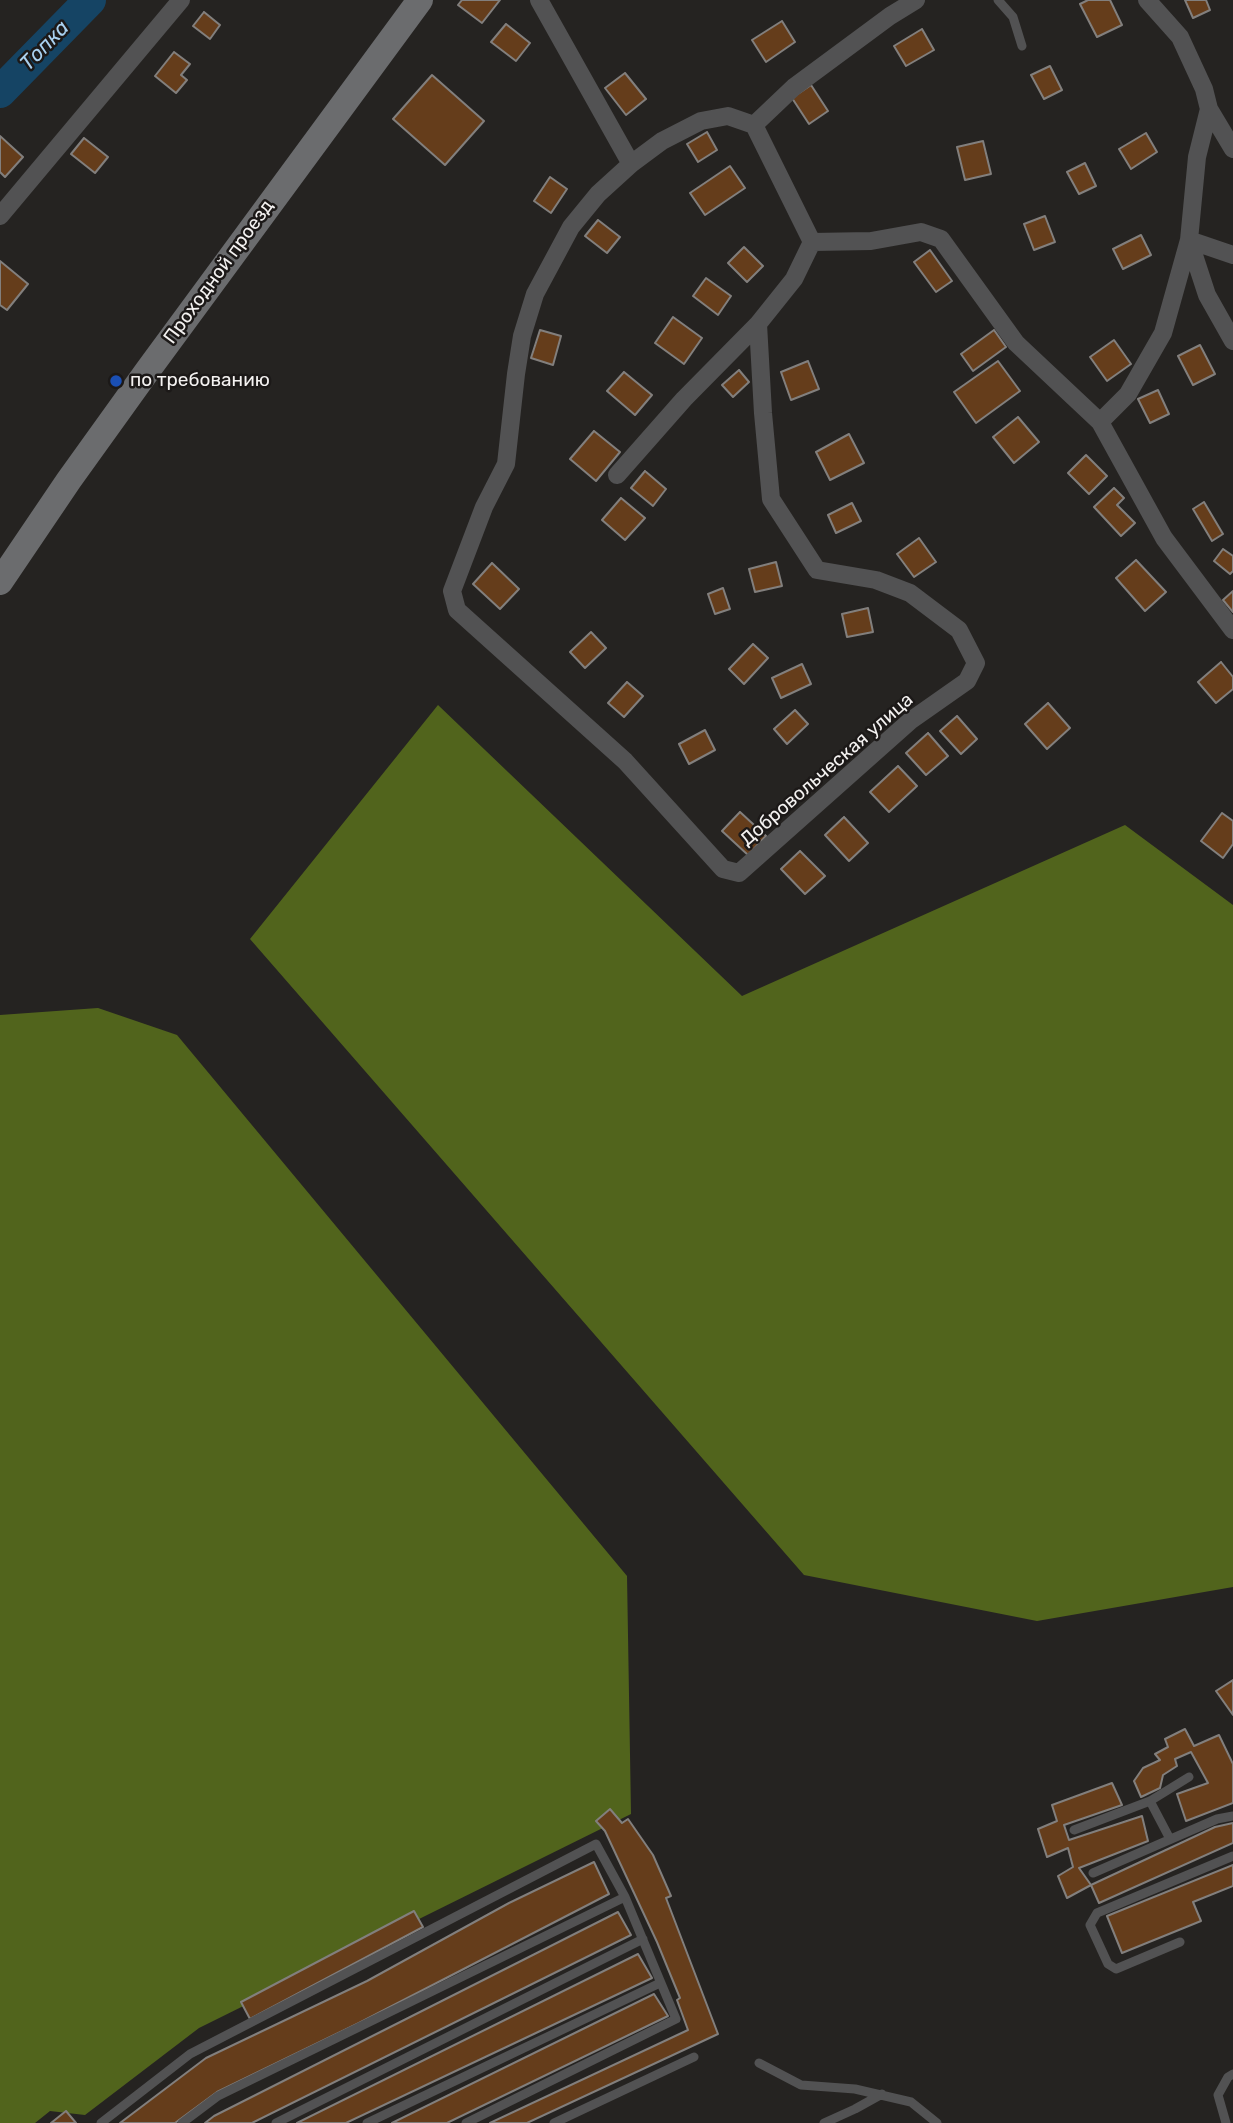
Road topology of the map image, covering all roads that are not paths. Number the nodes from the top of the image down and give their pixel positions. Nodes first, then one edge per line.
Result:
1 (181, 0) edge
2 (419, 0) edge
3 (539, 0) edge
4 (916, 0) edge
5 (998, 0) edge
6 (1147, 0) edge
7 (1022, 46) dead end
8 (1209, 109) junction
9 (754, 125) junction
10 (1233, 149) edge
11 (631, 164) junction
12 (0, 216) edge
13 (1189, 240) junction
14 (812, 242) junction
15 (1233, 255) edge
16 (758, 324) junction
17 (1233, 341) edge
18 (1100, 422) junction
19 (617, 475) dead end
20 (0, 582) edge
21 (1233, 630) edge
22 (1189, 1777) dead end
23 (1150, 1801) junction
24 (1233, 1816) edge
25 (1074, 1830) dead end
26 (1170, 1839) junction
27 (1233, 1856) edge
28 (1093, 1872) dead end
29 (625, 1897) junction
30 (643, 1939) junction
31 (1180, 1942) dead end
32 (660, 1983) junction
33 (694, 2057) dead end
34 (759, 2063) dead end
35 (1233, 2074) edge
36 (882, 2094) junction
37 (101, 2123) edge
38 (182, 2123) edge
39 (276, 2123) edge
40 (367, 2123) edge
41 (466, 2123) edge
42 (554, 2123) edge
43 (824, 2123) edge
44 (937, 2123) edge
45 (1226, 2123) edge

1 - 12 street
2 - 20 street, Проходной проезд
3 - 11 street
4 - 9 street
5 - 7 lane
6 - 8 street
8 - 10 street
8 - 13 street
9 - 11 street
9 - 14 street
11 - 16 street, Добровольческая улица
13 - 15 street
13 - 17 street
13 - 18 street
14 - 16 street
14 - 18 street
16 - 19 street
18 - 21 street
22 - 23 lane
23 - 25 lane
23 - 26 lane
24 - 26 lane
26 - 28 lane
27 - 31 lane
29 - 30 lane
29 - 37 lane
29 - 38 lane
30 - 32 lane
30 - 39 lane
32 - 40 lane
32 - 41 lane
33 - 42 lane
34 - 36 lane
35 - 45 lane
36 - 43 lane
36 - 44 lane

